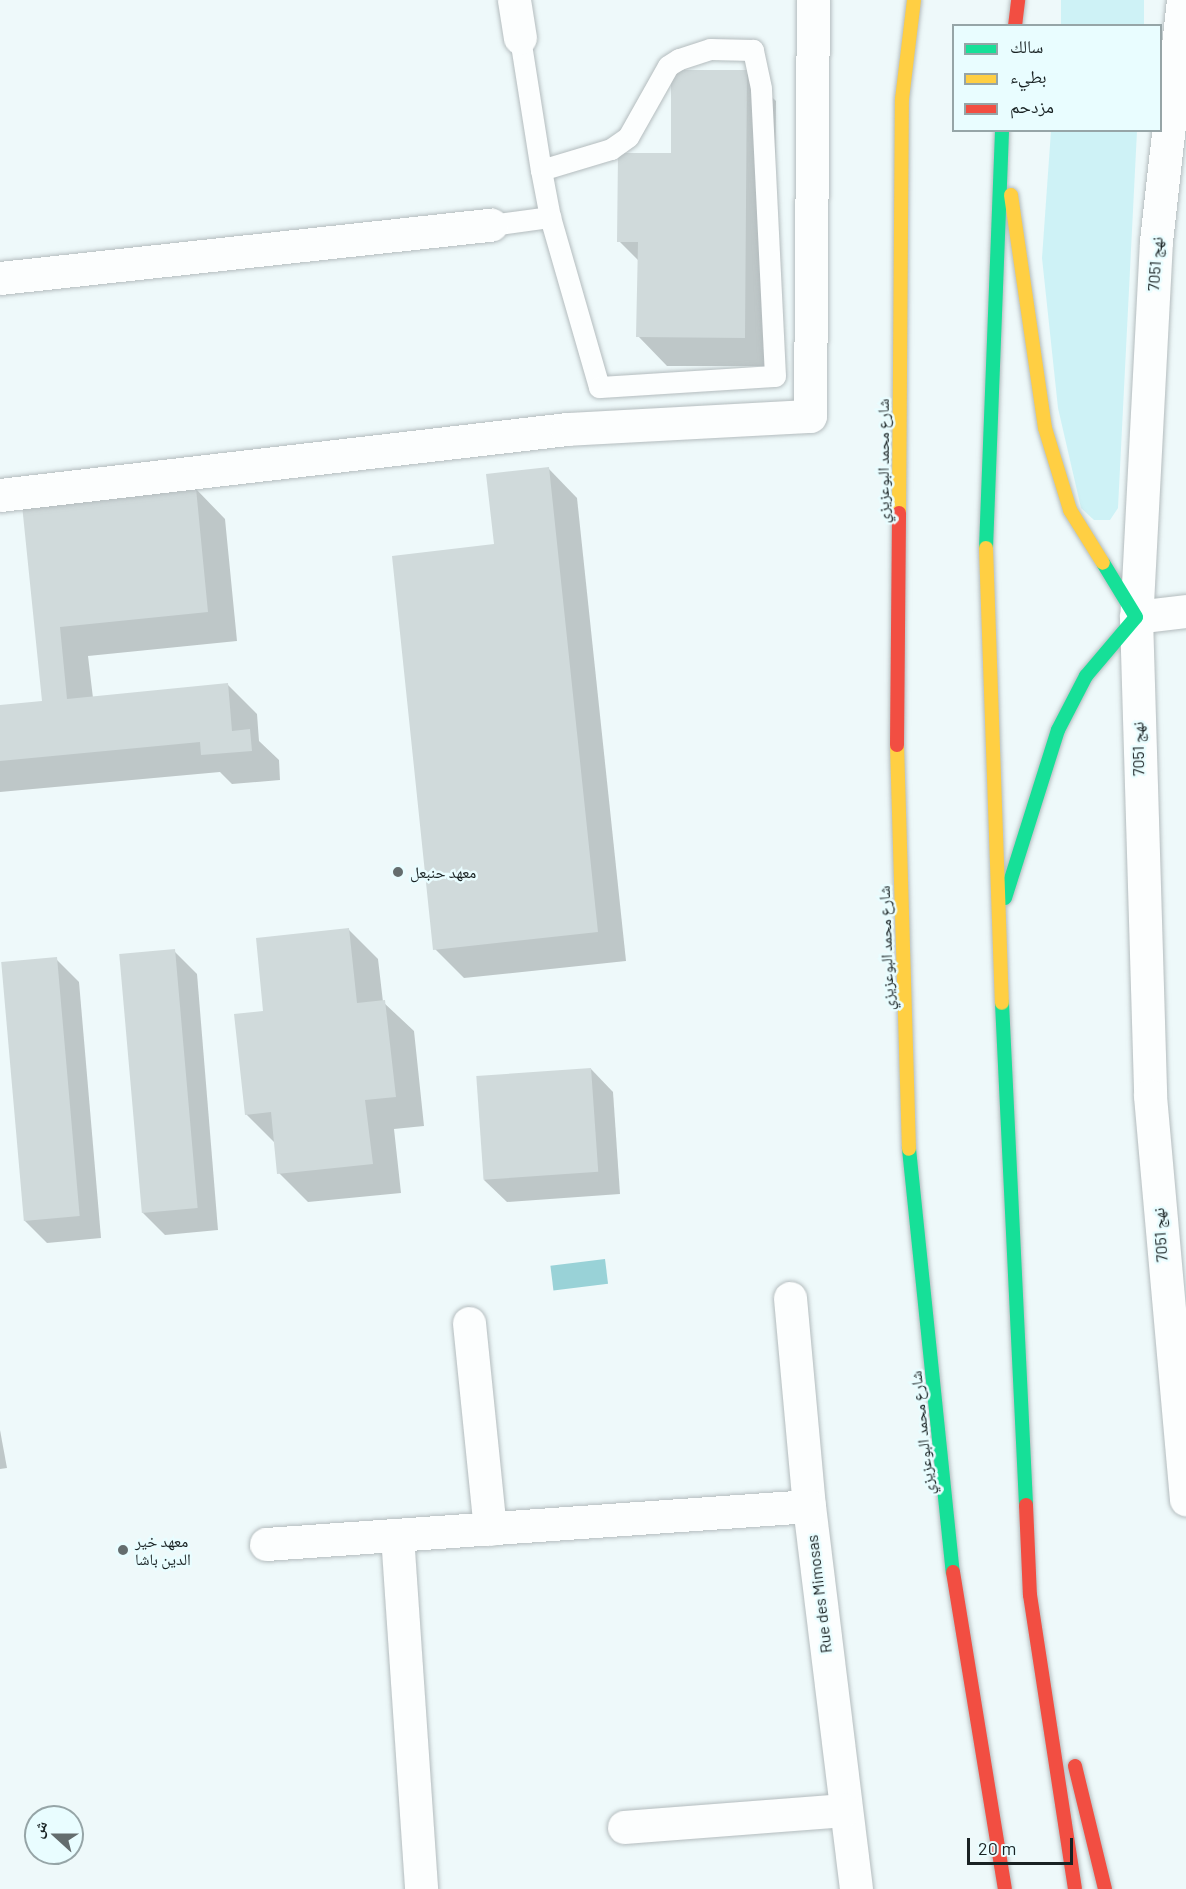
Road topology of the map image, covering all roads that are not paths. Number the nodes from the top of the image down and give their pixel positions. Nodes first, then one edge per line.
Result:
1 (514, 0) edge
2 (813, 0) edge
3 (914, 0) edge
4 (1018, 0) edge
5 (1183, 0) edge
6 (1015, 24) edge
7 (520, 38) joint
8 (1001, 135) edge
9 (542, 170) junction
10 (550, 217) junction
11 (491, 225) joint
12 (0, 279) edge
13 (0, 495) edge
14 (1186, 611) edge
15 (1136, 617) junction
16 (998, 924) junction
17 (790, 1298) dead end
18 (469, 1323) dead end
19 (1186, 1498) edge
20 (809, 1506) junction
21 (490, 1529) junction
22 (397, 1535) junction
23 (266, 1544) dead end
24 (1030, 1595) junction
25 (957, 1607) junction
26 (844, 1810) junction
27 (977, 1818) dead end
28 (624, 1827) dead end
29 (421, 1889) edge
30 (856, 1889) edge
31 (1005, 1889) edge
32 (1075, 1889) edge
33 (1106, 1889) edge

1 - 7 street
2 - 13 street
3 - 25 highway, شارع محمد البوعزيزي
4 - 6 highway
5 - 15 street, نهج 7051
7 - 9 lane
8 - 15 highway
8 - 16 highway
9 - 10 lane
9 - 10 lane
10 - 11 lane
11 - 12 street
14 - 15 street
15 - 16 highway
15 - 19 street, نهج 7051
16 - 24 highway
17 - 20 street, Rue des Mimosas
18 - 21 street
20 - 21 street
20 - 26 street, Rue des Mimosas
21 - 22 street
22 - 23 street
22 - 29 street
24 - 32 highway
24 - 33 highway
25 - 27 highway
25 - 31 highway, شارع محمد البوعزيزي
26 - 28 street
26 - 30 street, Rue des Mimosas

